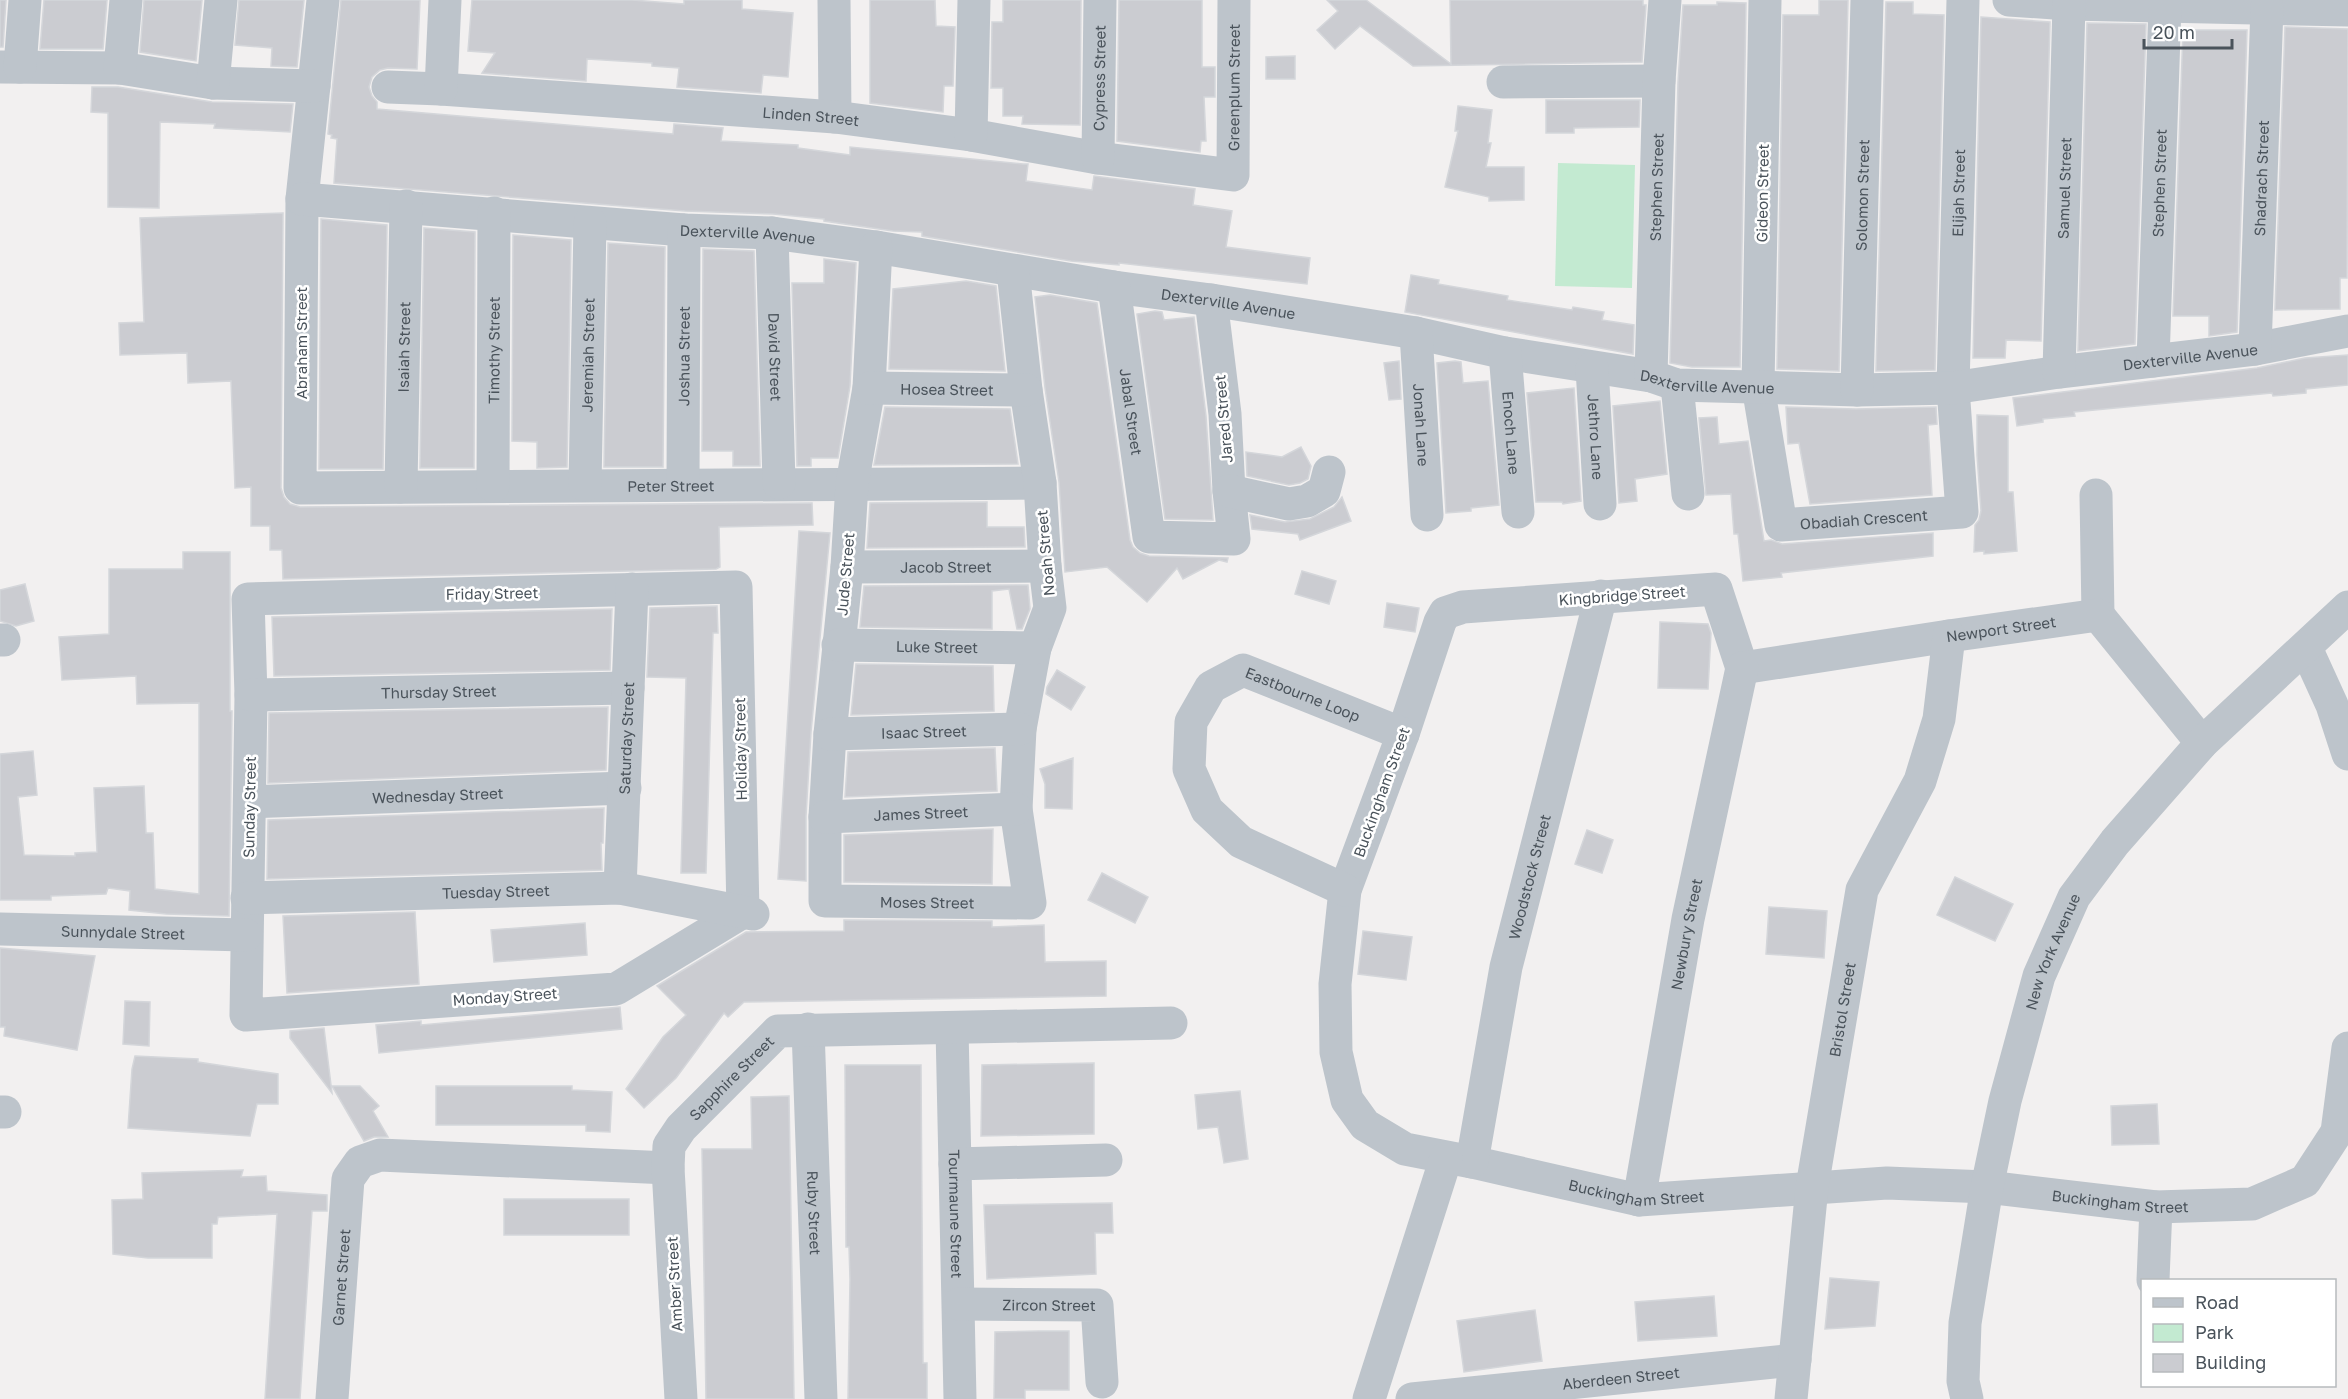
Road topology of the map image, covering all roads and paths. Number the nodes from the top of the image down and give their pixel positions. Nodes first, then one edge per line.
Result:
1 (25, 0) edge
2 (126, 0) edge
3 (221, 0) edge
4 (323, 0) edge
5 (446, 0) edge
6 (834, 0) edge
7 (974, 0) edge
8 (1100, 0) edge
9 (1234, 0) edge
10 (1665, 0) edge
11 (1765, 0) edge
12 (1867, 0) edge
13 (1963, 0) edge
14 (2009, 0) edge
15 (2069, 4) junction
16 (2165, 5) junction
17 (2267, 7) junction
18 (2348, 10) edge
19 (10, 67) edge
20 (120, 69) junction
21 (1659, 81) junction
22 (1503, 82) dead end
23 (213, 83) junction
24 (314, 86) junction
25 (388, 87) dead end
26 (441, 88) junction
27 (835, 117) junction
28 (971, 135) junction
29 (1098, 158) junction
30 (1233, 175) joint
31 (302, 199) junction
32 (406, 207) junction
33 (494, 213) junction
34 (590, 223) junction
35 (684, 230) junction
36 (772, 233) junction
37 (876, 247) junction
38 (1013, 271) junction
39 (1114, 287) junction
40 (1210, 300) junction
41 (2348, 331) edge
42 (1416, 333) junction
43 (2255, 349) junction
44 (1505, 353) junction
45 (2153, 361) junction
46 (1592, 368) junction
47 (2059, 372) junction
48 (1664, 380) junction
49 (1758, 386) junction
50 (869, 388) junction
51 (1953, 388) junction
52 (1026, 390) junction
53 (1857, 390) junction
54 (1329, 472) dead end
55 (779, 483) junction
56 (1040, 483) junction
57 (683, 484) junction
58 (852, 484) junction
59 (585, 485) junction
60 (493, 486) junction
61 (401, 487) junction
62 (300, 488) joint
63 (1229, 491) junction
64 (1688, 494) dead end
65 (2096, 495) dead end
66 (1600, 504) dead end
67 (1518, 512) dead end
68 (1427, 515) dead end
69 (1234, 539) joint
70 (1045, 566) junction
71 (847, 567) junction
72 (736, 587) joint
73 (632, 589) junction
74 (1601, 596) junction
75 (248, 599) joint
76 (2348, 607) edge
77 (1445, 613) joint
78 (2098, 615) junction
79 (1949, 636) junction
80 (838, 645) junction
81 (1035, 648) junction
82 (2306, 648) junction
83 (1742, 668) junction
84 (628, 687) junction
85 (251, 695) junction
86 (1020, 729) junction
87 (830, 734) junction
88 (1403, 734) junction
89 (2202, 743) junction
90 (2348, 754) edge
91 (625, 788) junction
92 (250, 802) junction
93 (1016, 809) junction
94 (825, 817) junction
95 (620, 888) junction
96 (1345, 890) junction
97 (247, 898) junction
98 (825, 901) joint
99 (1030, 903) joint
100 (754, 914) junction
101 (0, 930) edge
102 (246, 935) junction
103 (246, 1015) joint
104 (1172, 1023) dead end
105 (952, 1028) junction
106 (808, 1029) junction
107 (2348, 1048) edge
108 (1106, 1160) dead end
109 (1459, 1160) junction
110 (955, 1164) junction
111 (668, 1168) junction
112 (1812, 1187) junction
113 (1987, 1187) junction
114 (1639, 1200) junction
115 (2156, 1207) junction
116 (2153, 1279) edge
117 (959, 1304) junction
118 (1794, 1360) junction
119 (1102, 1382) dead end
120 (332, 1399) edge
121 (681, 1399) edge
122 (821, 1399) edge
123 (960, 1399) edge
124 (1369, 1399) edge
125 (1412, 1399) edge
126 (1791, 1399) edge
127 (1966, 1399) edge

1 - 19 street
2 - 20 street
3 - 23 street
4 - 24 street
5 - 26 street
6 - 27 street
7 - 28 street
8 - 29 street, Cypress Street
9 - 30 street, Greenplum Street
10 - 21 street, Stephen Street
11 - 49 street, Gideon Street
12 - 53 street, Solomon Street
13 - 51 street, Elijah Street
14 - 15 street
15 - 16 street
15 - 47 street, Samuel Street
16 - 17 street
16 - 45 street, Stephen Street
17 - 18 street
17 - 43 street, Shadrach Street
19 - 20 street
20 - 23 street
21 - 22 street
21 - 48 street, Stephen Street
23 - 24 street
24 - 31 street
25 - 26 street, Linden Street
26 - 27 street, Linden Street
27 - 28 street, Linden Street
28 - 29 street, Linden Street
29 - 30 street, Linden Street
31 - 32 street, Dexterville Avenue
31 - 62 street, Abraham Street
32 - 33 street, Dexterville Avenue
32 - 61 street, Isaiah Street
33 - 34 street, Dexterville Avenue
33 - 60 street, Timothy Street
34 - 35 street, Dexterville Avenue
34 - 59 street, Jeremiah Street
35 - 36 street, Dexterville Avenue
35 - 57 street, Joshua Street
36 - 37 street, Dexterville Avenue
36 - 55 street, David Street
37 - 38 street, Dexterville Avenue
37 - 50 street, Jude Street
38 - 39 street, Dexterville Avenue
38 - 52 street, Noah Street
39 - 40 street, Dexterville Avenue
39 - 69 street, Jabal Street
40 - 42 street, Dexterville Avenue
40 - 63 street, Jared Street
41 - 43 street, Dexterville Avenue
42 - 44 street, Dexterville Avenue
42 - 68 street, Jonah Lane
43 - 45 street, Dexterville Avenue
44 - 46 street, Dexterville Avenue
44 - 67 street, Enoch Lane
45 - 47 street, Dexterville Avenue
46 - 48 street, Dexterville Avenue
46 - 66 street, Jethro Lane
47 - 51 street, Dexterville Avenue
48 - 49 street, Dexterville Avenue
48 - 64 street, Stephen Street
49 - 51 street, Obadiah Crescent
49 - 53 street, Dexterville Avenue
50 - 52 street, Hosea Street
50 - 58 street, Jude Street
51 - 53 street, Dexterville Avenue
52 - 56 street, Noah Street
54 - 63 street
55 - 57 street, Peter Street
55 - 58 street, Peter Street
56 - 58 street, Peter Street
56 - 70 street, Noah Street
57 - 59 street, Peter Street
58 - 71 street, Jude Street
59 - 60 street, Peter Street
60 - 61 street, Peter Street
61 - 62 street, Peter Street
63 - 69 street, Jared Street
65 - 78 street
70 - 71 street, Jacob Street
70 - 81 street, Noah Street
71 - 80 street, Jude Street
72 - 73 street, Friday Street
72 - 100 street, Holiday Street
73 - 75 street, Friday Street
73 - 84 street, Saturday Street
74 - 77 street, Kingbridge Street
74 - 83 street, Kingbridge Street
74 - 109 street, Woodstock Street
75 - 85 street, Sunday Street
76 - 82 street, New York Avenue
77 - 88 street, Buckingham Street
78 - 79 street, Newport Street
78 - 89 street
79 - 83 street, Newport Street
79 - 112 street, Bristol Street
80 - 81 street, Luke Street
80 - 87 street, Jude Street
81 - 86 street, Noah Street
82 - 89 street, New York Avenue
82 - 90 street
83 - 114 street, Newbury Street
84 - 85 street, Thursday Street
84 - 91 street, Saturday Street
85 - 92 street, Sunday Street
86 - 87 street, Isaac Street
86 - 93 street, Noah Street
87 - 94 street, Jude Street
88 - 96 street, Buckingham Street
88 - 96 street, Eastbourne Loop
89 - 113 street, New York Avenue
91 - 92 street, Wednesday Street
91 - 95 street, Saturday Street
92 - 97 street, Sunday Street
93 - 94 street, James Street
93 - 99 street, Noah Street
94 - 98 street, Jude Street
95 - 97 street, Tuesday Street
95 - 100 street, Tuesday Street
96 - 109 street, Buckingham Street
97 - 102 street, Sunday Street
98 - 99 street, Moses Street
100 - 103 street, Monday Street
101 - 102 street, Sunnydale Street
102 - 103 street, Sunday Street
104 - 105 street, Sapphire Street
105 - 106 street, Sapphire Street
105 - 110 street, Tourmaune Street
106 - 111 street, Sapphire Street
106 - 122 street, Ruby Street
107 - 115 street, Buckingham Street
108 - 110 street
109 - 114 street, Buckingham Street
109 - 124 street, Woodstock Street
110 - 117 street, Tourmaune Street
111 - 120 street, Garnet Street
111 - 121 street, Amber Street
112 - 113 street, Buckingham Street
112 - 114 street, Buckingham Street
112 - 118 street, Bristol Street
113 - 115 street, Buckingham Street
113 - 127 street, New York Avenue
115 - 116 street
117 - 119 street, Zircon Street
117 - 123 street, Tourmaune Street
118 - 125 street, Aberdeen Street
118 - 126 street, Bristol Street

